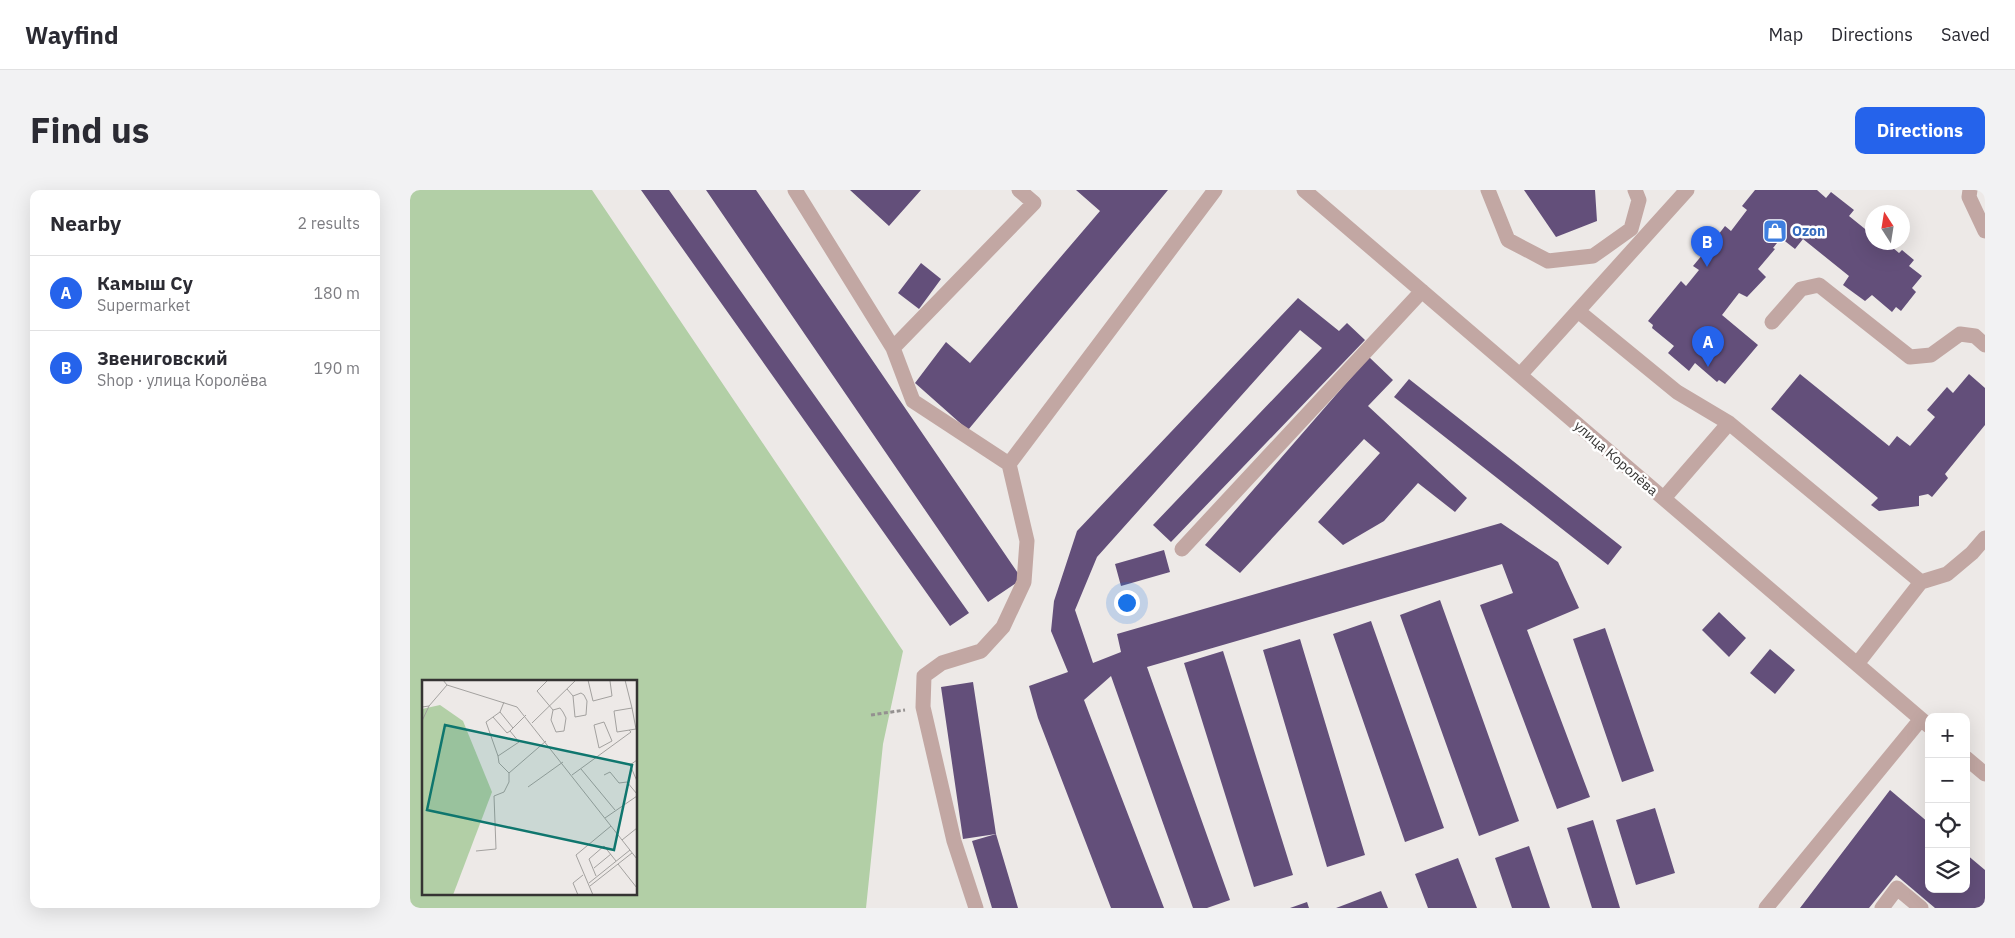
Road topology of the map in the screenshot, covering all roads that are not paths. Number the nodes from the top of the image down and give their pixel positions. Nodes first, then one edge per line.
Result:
1 (795, 190) edge
2 (1019, 190) edge
3 (1215, 190) edge
4 (1304, 190) edge
5 (1488, 190) edge
6 (1635, 190) edge
7 (1687, 190) edge
8 (1970, 190) edge
9 (1631, 229) junction
10 (1985, 231) edge
11 (1638, 244) junction
12 (1422, 291) junction
13 (1578, 311) junction
14 (1772, 322) dead end
15 (1985, 345) edge
16 (893, 348) junction
17 (1520, 375) junction
18 (1729, 423) junction
19 (1009, 464) junction
20 (1664, 498) junction
21 (1985, 538) edge
22 (1182, 549) dead end
23 (1921, 582) junction
24 (1857, 664) junction
25 (1925, 722) edge
26 (1970, 761) edge
27 (1985, 774) edge
28 (976, 908) edge
29 (1766, 908) edge
30 (1882, 908) edge
31 (1921, 908) edge

1 - 16 street
2 - 16 street
3 - 19 street
4 - 12 street, улица Королёва
5 - 9 street
6 - 9 street
7 - 11 street
8 - 10 street
9 - 11 street
11 - 13 street
12 - 17 street, улица Королёва
12 - 22 street
13 - 17 street
13 - 18 street
14 - 15 street
16 - 19 street
17 - 20 street, улица Королёва
18 - 20 street
18 - 23 street
19 - 28 street
20 - 24 street, улица Королёва
21 - 23 street
23 - 24 street
24 - 25 street, улица Королёва
25 - 29 street
26 - 27 street
30 - 31 street

